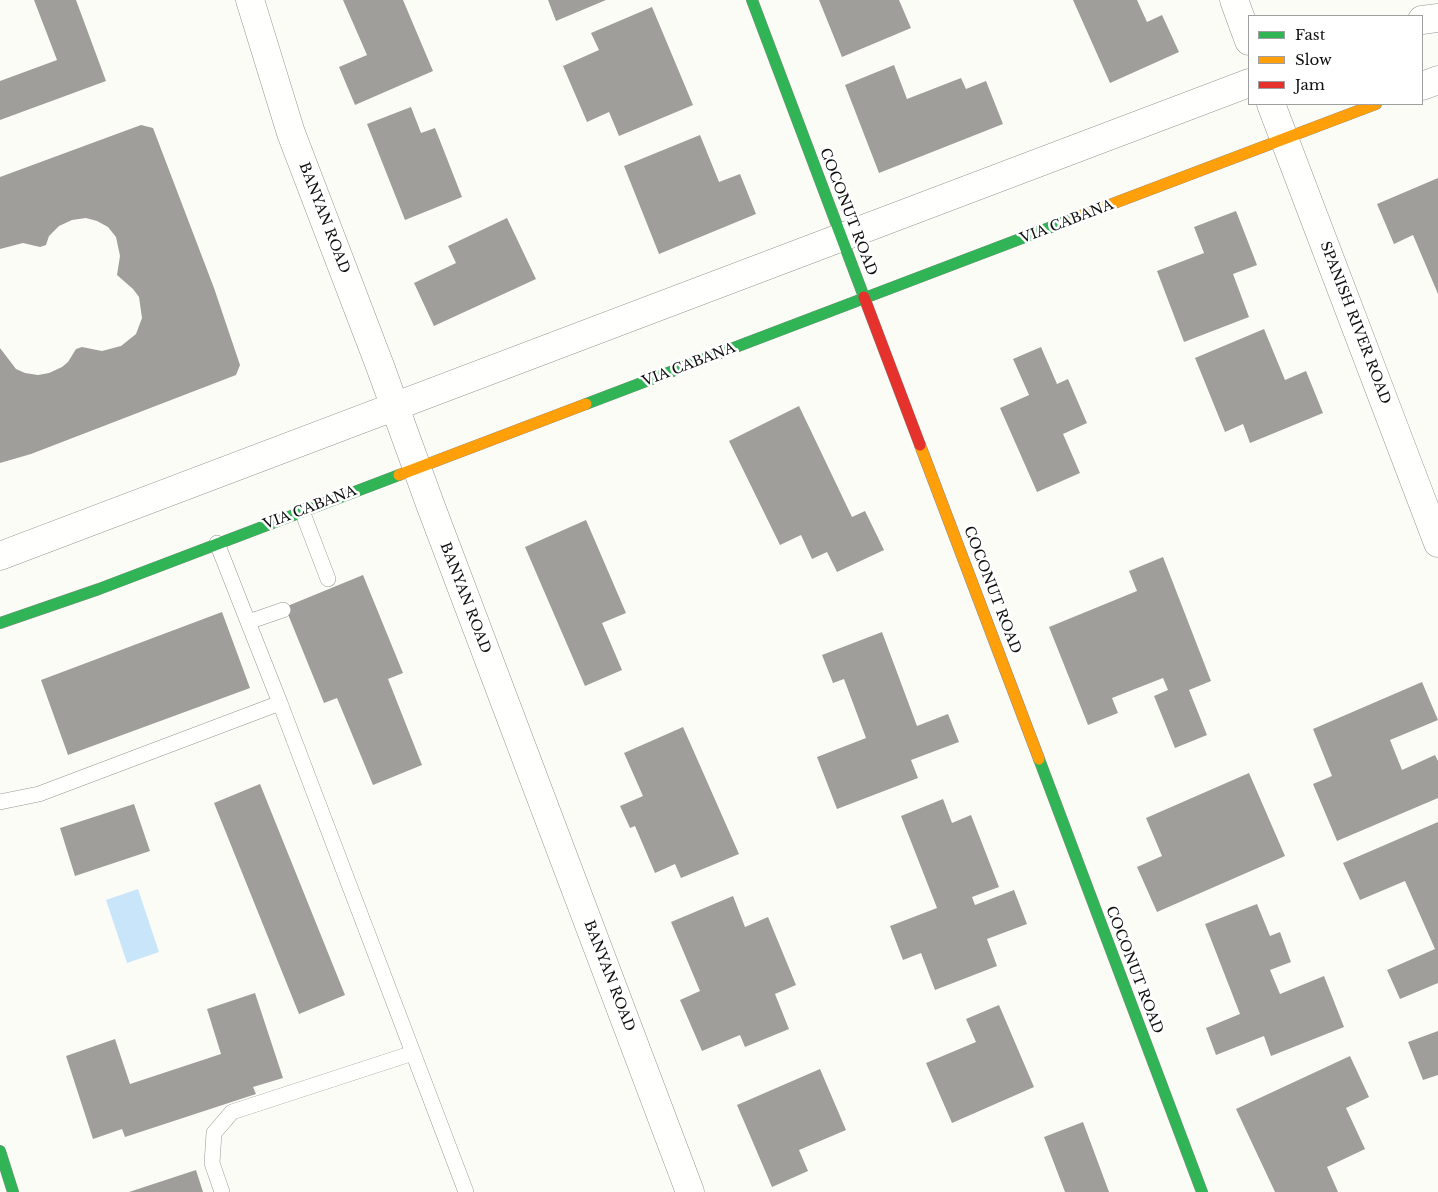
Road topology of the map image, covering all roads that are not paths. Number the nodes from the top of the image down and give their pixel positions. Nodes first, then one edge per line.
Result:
1 (250, 0) edge
2 (752, 0) edge
3 (1234, 0) edge
4 (1438, 18) edge
5 (1423, 20) edge
6 (1248, 39) edge
7 (1438, 80) edge
8 (1248, 83) edge
9 (1423, 86) edge
10 (1272, 105) edge
11 (1373, 105) edge
12 (1284, 139) junction
13 (842, 237) junction
14 (864, 298) junction
15 (394, 407) junction
16 (417, 468) junction
17 (302, 511) junction
18 (217, 543) junction
19 (1438, 543) edge
20 (0, 556) edge
21 (328, 579) dead end
22 (283, 610) dead end
23 (248, 622) junction
24 (0, 623) edge
25 (280, 703) junction
26 (0, 802) edge
27 (413, 1053) junction
28 (0, 1152) edge
29 (13, 1192) edge
30 (222, 1192) edge
31 (466, 1192) edge
32 (690, 1192) edge
33 (1202, 1192) edge

1 - 15 street, BANYAN ROAD
2 - 13 street, COCONUT ROAD
3 - 6 street
4 - 5 street
7 - 9 street
8 - 13 street
10 - 12 street, SPANISH RIVER ROAD
11 - 12 street, VIA CABANA
12 - 14 street, VIA CABANA
12 - 19 street, SPANISH RIVER ROAD
13 - 14 street, COCONUT ROAD
13 - 15 street
14 - 16 street, VIA CABANA
14 - 33 street, COCONUT ROAD
15 - 16 street, BANYAN ROAD
15 - 20 street
16 - 17 street, VIA CABANA
16 - 32 street, BANYAN ROAD
17 - 18 street, VIA CABANA
17 - 21 lane
18 - 23 lane
18 - 24 street, VIA CABANA
22 - 23 lane
23 - 25 lane
25 - 26 lane
25 - 27 lane
27 - 30 lane
27 - 31 lane
28 - 29 street

